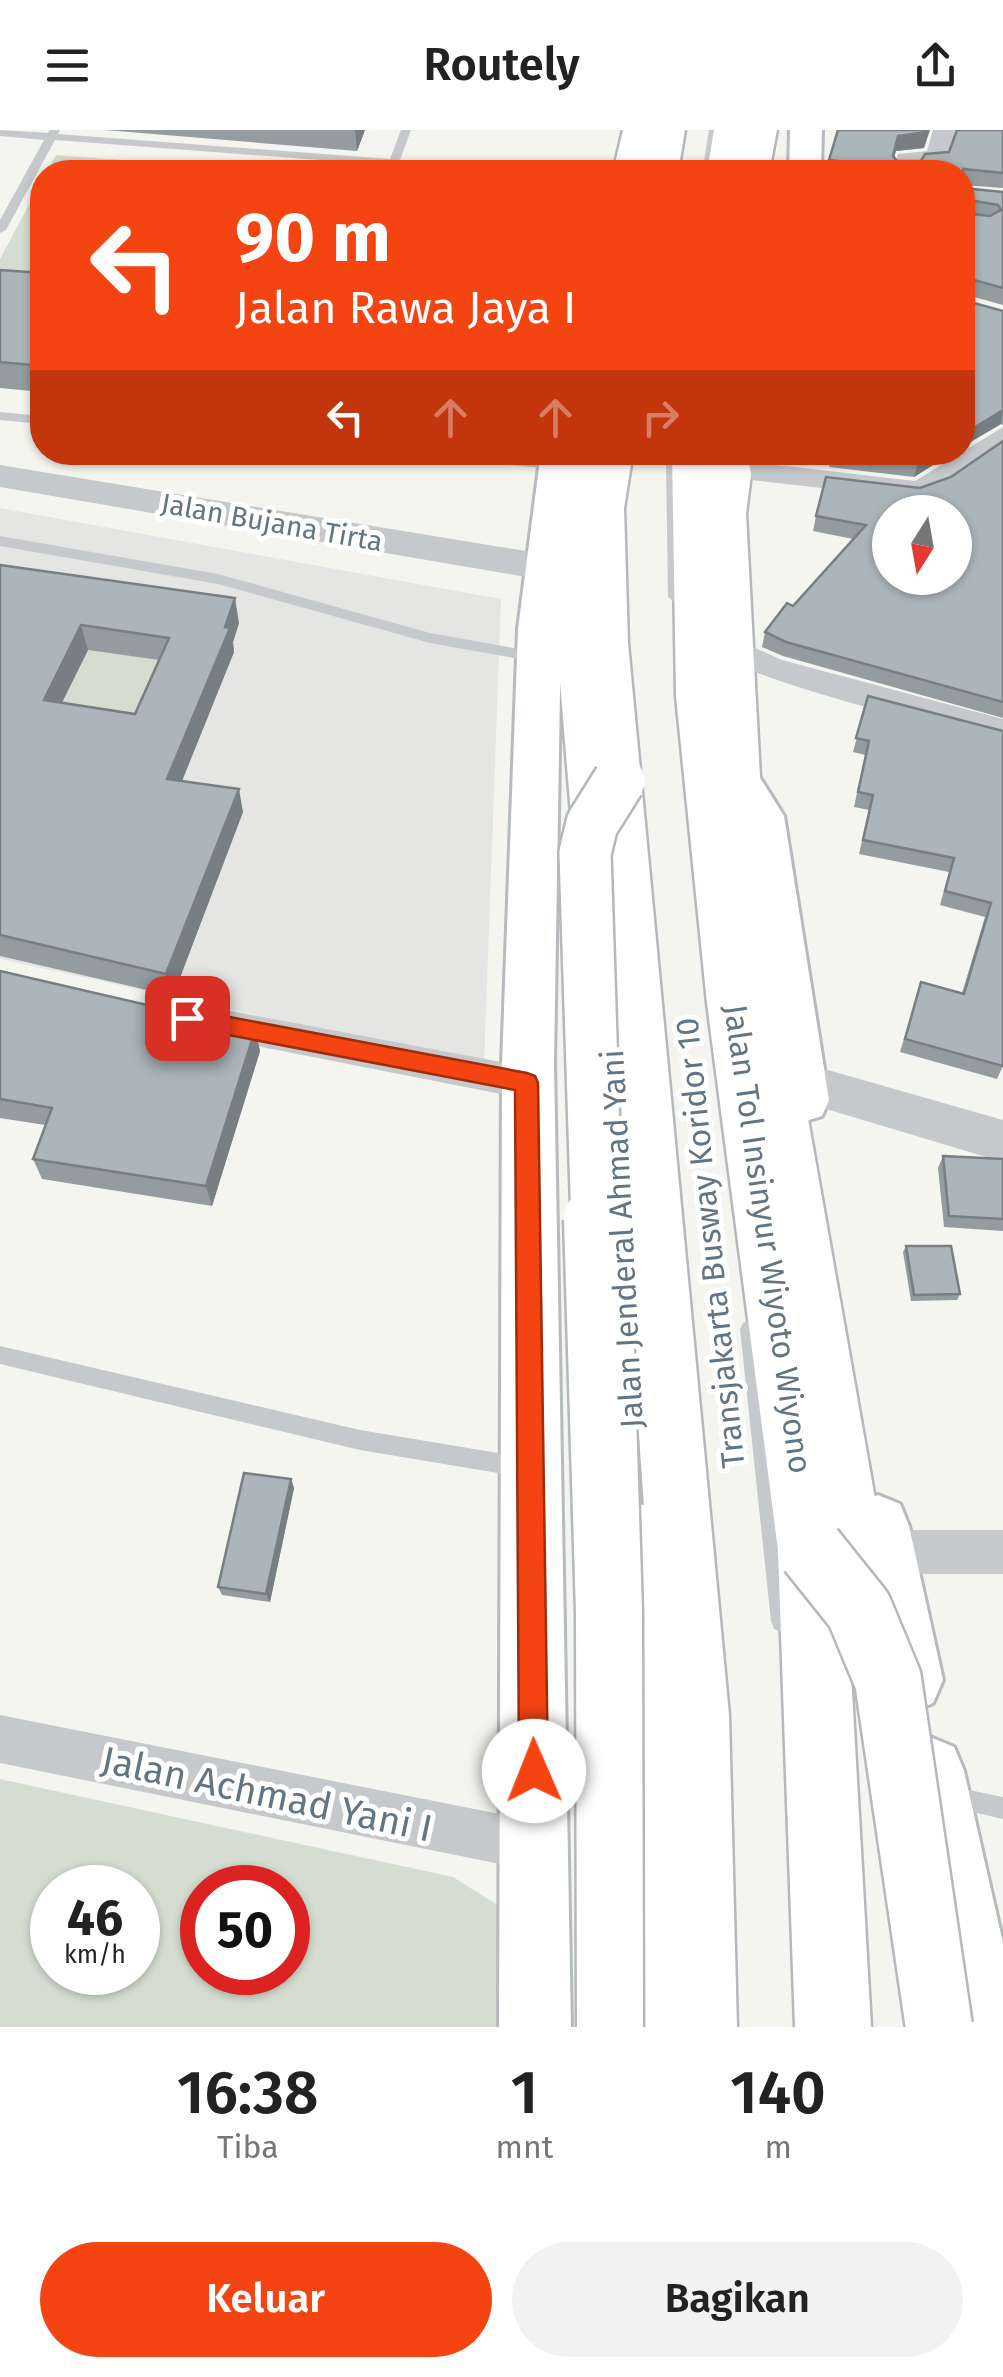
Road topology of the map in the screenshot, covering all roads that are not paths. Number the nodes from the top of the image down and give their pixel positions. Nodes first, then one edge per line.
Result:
1 (406, 130) edge
2 (640, 130) edge
3 (672, 130) edge
4 (714, 130) edge
5 (731, 130) edge
6 (760, 130) edge
7 (806, 130) edge
8 (945, 130) edge
9 (0, 133) edge
10 (54, 133) edge
11 (39, 160) edge
12 (308, 160) edge
13 (395, 160) edge
14 (633, 160) edge
15 (666, 160) edge
16 (709, 160) edge
17 (726, 160) edge
18 (754, 160) edge
19 (805, 160) edge
20 (906, 160) edge
21 (30, 176) edge
22 (0, 230) edge
23 (0, 416) edge
24 (30, 419) edge
25 (1003, 436) edge
26 (975, 456) edge
27 (568, 465) edge
28 (570, 465) edge
29 (610, 465) edge
30 (621, 465) edge
31 (673, 465) edge
32 (725, 465) edge
33 (726, 465) edge
34 (758, 465) edge
35 (962, 465) edge
36 (0, 476) edge
37 (0, 541) edge
38 (544, 566) junction
39 (676, 613) dead end
40 (728, 647) junction
41 (538, 657) junction
42 (678, 669) dead end
43 (1003, 731) edge
44 (736, 777) junction
45 (619, 781) junction
46 (714, 1004) dead end
47 (168, 1014) edge
48 (800, 1082) junction
49 (527, 1083) junction
50 (1003, 1141) edge
51 (747, 1300) dead end
52 (0, 1355) edge
53 (530, 1468) junction
54 (812, 1550) junction
55 (883, 1552) junction
56 (1003, 1552) edge
57 (784, 1637) dead end
58 (0, 1738) edge
59 (935, 1794) junction
60 (1003, 1808) edge
61 (534, 1846) junction
62 (535, 2027) edge
63 (610, 2027) edge
64 (654, 2027) edge
65 (699, 2027) edge
66 (716, 2027) edge
67 (832, 2027) edge
68 (919, 2027) edge
69 (940, 2027) edge
70 (986, 2027) edge

1 - 13 lane
2 - 14 highway
3 - 15 highway
4 - 16 lane
5 - 17 highway
6 - 18 highway
7 - 19 main road
8 - 20 street
9 - 10 lane
10 - 11 lane
10 - 12 lane
21 - 22 lane
23 - 24 lane
25 - 26 street
27 - 38 main road
28 - 64 highway, Jalan Jenderal Ahmad Yani
29 - 45 highway
30 - 66 lane, Transjakarta Busway Koridor 10
31 - 39 lane
32 - 54 highway, Jalan Tol Insinyur Wiyoto Wiyono
33 - 40 highway
34 - 35 street
36 - 38 street, Jalan Bujana Tirta
37 - 41 lane
38 - 41 main road
40 - 43 street
40 - 44 highway
41 - 49 main road
42 - 46 lane, Transjakarta Busway Koridor 10
44 - 48 main road
44 - 68 highway
45 - 63 highway, bridge
45 - 65 highway
47 - 49 street
48 - 50 street
48 - 55 main road
49 - 53 main road
51 - 57 lane, Transjakarta Busway Koridor 10
52 - 53 lane
53 - 61 main road
54 - 67 highway, Jalan Tol Insinyur Wiyoto Wiyono
54 - 69 highway, bridge
55 - 56 street
55 - 59 main road
58 - 61 street, Jalan Achmad Yani I
59 - 60 lane
59 - 70 main road
61 - 62 main road

